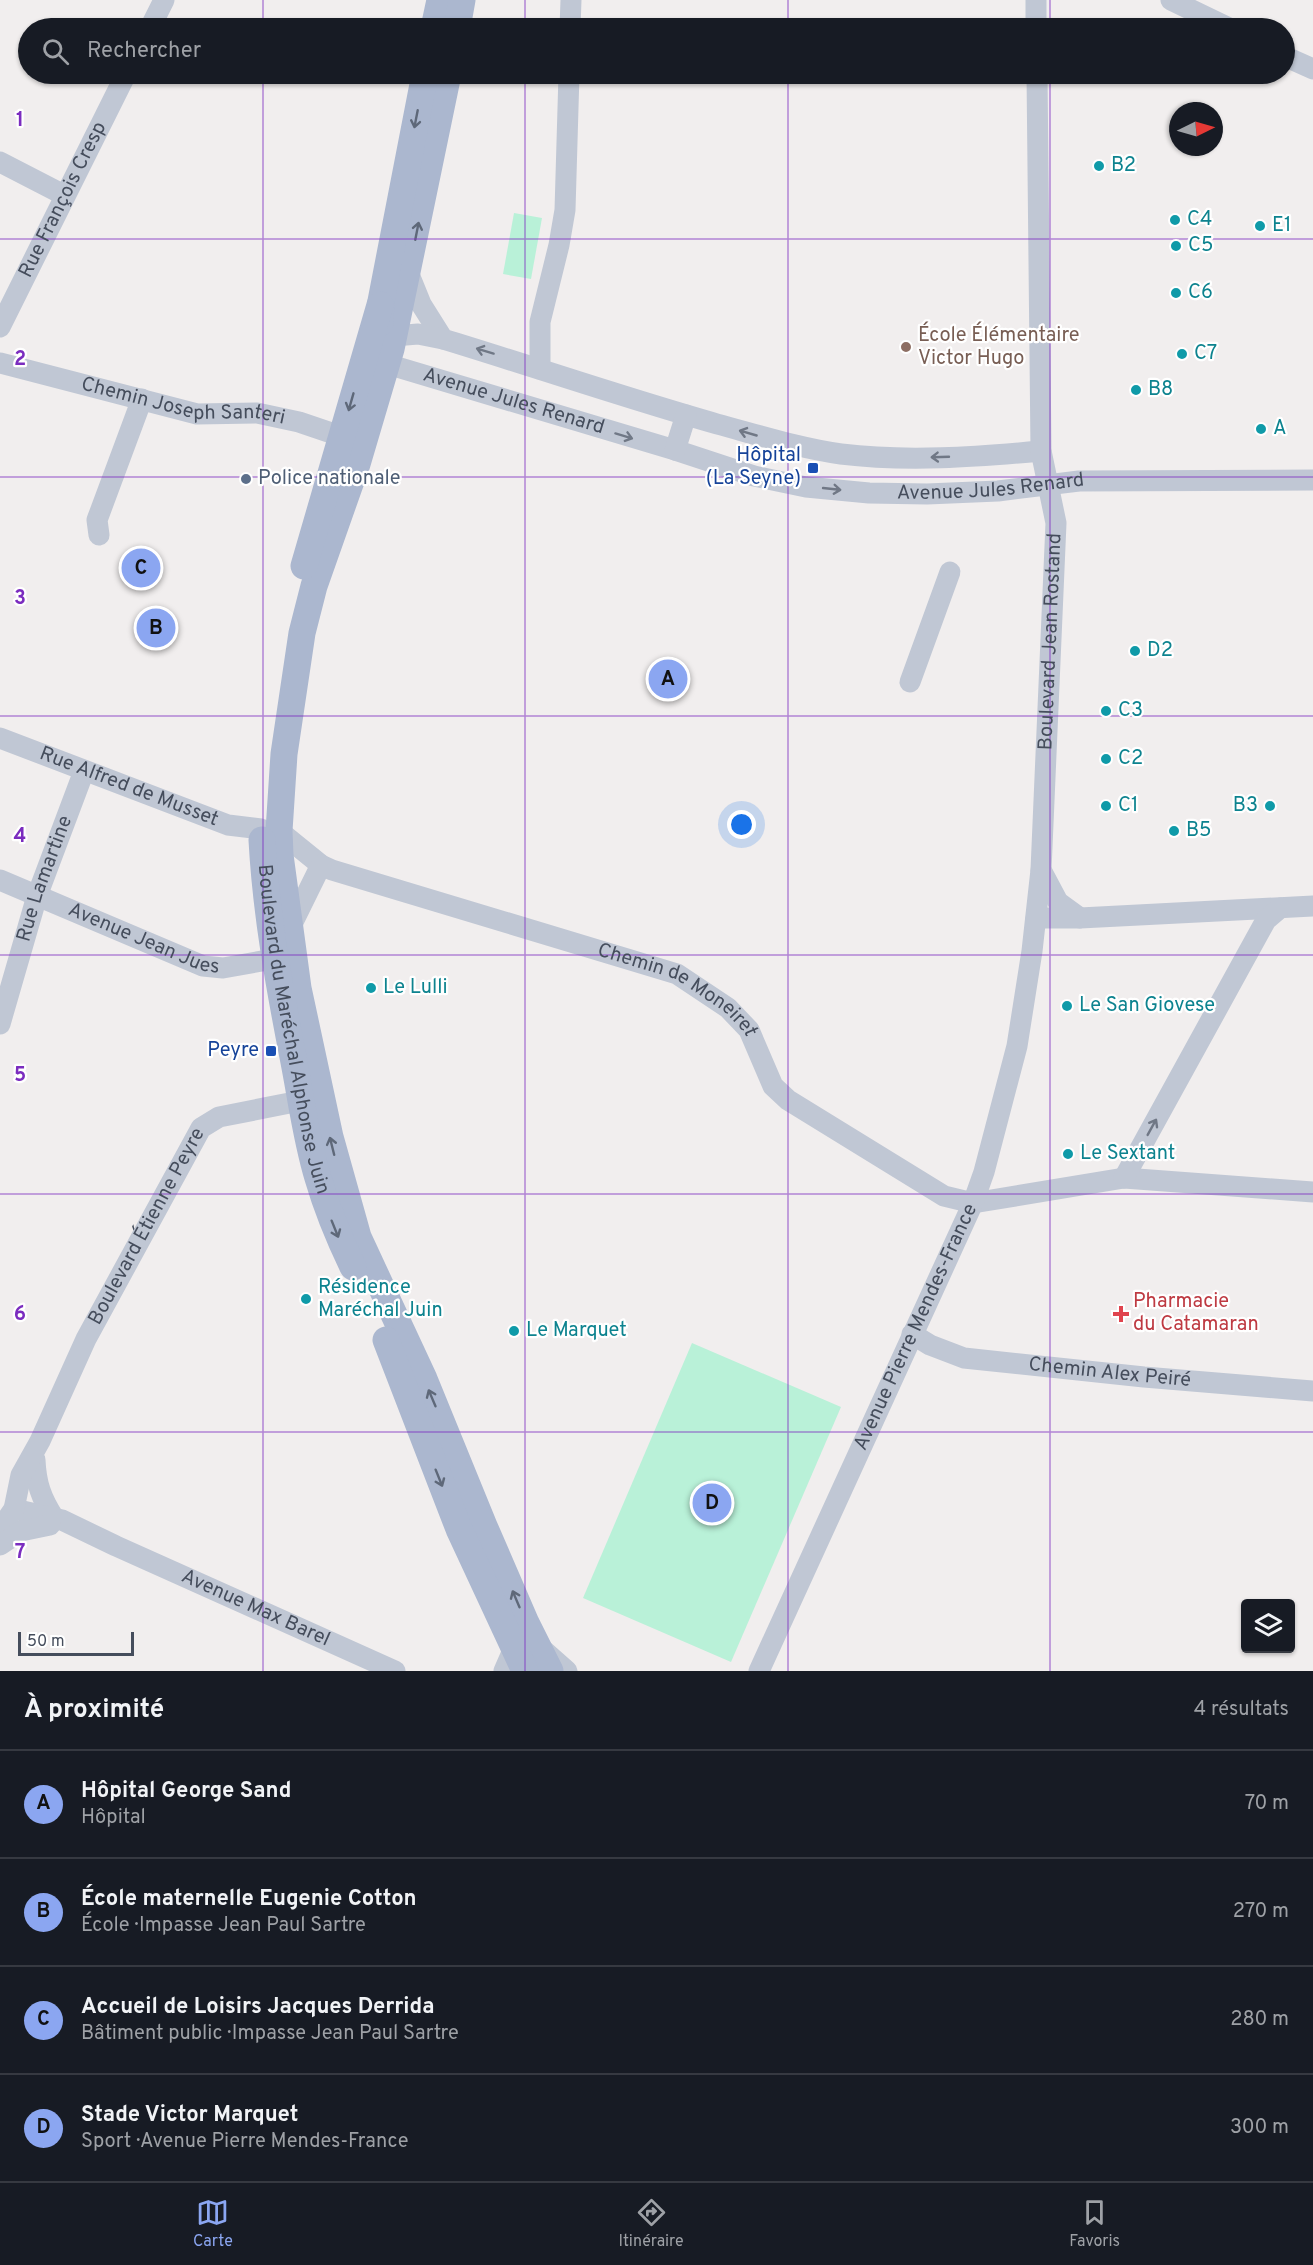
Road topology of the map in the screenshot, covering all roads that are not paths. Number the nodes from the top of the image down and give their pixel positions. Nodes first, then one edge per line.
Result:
1 (164, 0) edge
2 (440, 0) edge
3 (462, 0) edge
4 (571, 0) edge
5 (1036, 0) edge
6 (1171, 0) edge
7 (155, 18) edge
8 (436, 18) edge
9 (459, 18) edge
10 (570, 18) edge
11 (1036, 18) edge
12 (1208, 18) edge
13 (1295, 61) edge
14 (1313, 69) edge
15 (121, 84) edge
16 (423, 84) edge
17 (446, 84) edge
18 (569, 84) edge
19 (1037, 84) edge
20 (0, 162) edge
21 (64, 195) junction
22 (408, 272) junction
23 (540, 322) junction
24 (0, 327) edge
25 (443, 339) junction
26 (381, 350) junction
27 (514, 360) junction
28 (0, 363) edge
29 (540, 369) junction
30 (142, 399) junction
31 (686, 415) junction
32 (352, 440) junction
33 (675, 450) junction
34 (1041, 451) junction
35 (1313, 480) edge
36 (1048, 484) junction
37 (99, 535) dead end
38 (950, 572) dead end
39 (910, 682) dead end
40 (0, 738) edge
41 (84, 771) junction
42 (270, 830) junction
43 (321, 865) junction
44 (1041, 870) junction
45 (0, 880) edge
46 (37, 896) junction
47 (1313, 906) edge
48 (1280, 908) junction
49 (1235, 910) junction
50 (1036, 918) junction
51 (1080, 918) junction
52 (285, 948) junction
53 (1245, 962) junction
54 (0, 1024) edge
55 (311, 1098) junction
56 (1124, 1178) junction
57 (1313, 1192) edge
58 (973, 1203) junction
59 (912, 1334) junction
60 (1313, 1391) edge
61 (38, 1450) junction
62 (7, 1506) edge
63 (52, 1521) junction
64 (0, 1529) edge
65 (0, 1544) edge
66 (520, 1658) edge
67 (759, 1669) edge
68 (395, 1671) edge
69 (550, 1671) edge
70 (567, 1671) edge

1 - 7 street
2 - 8 main road
3 - 9 main road
4 - 10 street
5 - 11 street
6 - 12 street
13 - 14 street
15 - 21 street, Rue François Cresp
16 -> 26 main road, Boulevard du Maréchal Alphonse Juin
22 -> 17 main road, Boulevard du Maréchal Alphonse Juin
18 - 23 street
19 - 34 street, Boulevard Jean Rostand
20 - 21 street
21 - 24 street, Rue François Cresp
22 - 25 street, Avenue Jules Renard
22 - 26 main road, Boulevard du Maréchal Alphonse Juin
23 - 27 street
23 - 29 street
25 - 26 street, Avenue Jules Renard
27 -> 25 street, Avenue Jules Renard
26 - 32 main road, Boulevard du Maréchal Alphonse Juin
26 -> 33 street, Avenue Jules Renard
27 - 29 street, Avenue Jules Renard
28 - 30 street, Chemin Joseph Santeri
29 - 31 street, Avenue Jules Renard
30 - 32 street, Chemin Joseph Santeri
30 - 37 street
31 - 33 street
34 -> 31 street, Avenue Jules Renard
32 - 42 main road, Boulevard du Maréchal Alphonse Juin
33 -> 36 street, Avenue Jules Renard
34 - 36 street, Boulevard Jean Rostand
35 - 36 street, Avenue Jules Renard
36 - 44 street, Boulevard Jean Rostand
38 - 39 street
40 - 41 street, Rue Alfred de Musset
41 - 42 street, Rue Alfred de Musset
41 - 46 street, Rue Lamartine
42 - 43 street, Chemin de Moneiret
42 - 52 main road, Boulevard du Maréchal Alphonse Juin
43 - 52 street
43 - 58 street, Chemin de Moneiret
44 - 50 street, Boulevard Jean Rostand
44 - 51 street
45 - 46 street, Avenue Jean Jues
46 - 52 street, Avenue Jean Jues
46 - 54 street, Rue Lamartine
47 - 48 street
48 - 49 street
48 - 53 street
49 - 51 street
49 - 53 street
50 - 51 street
50 - 58 street, Boulevard Jean Rostand
52 - 55 main road, Boulevard du Maréchal Alphonse Juin
56 -> 53 street
55 - 61 street, Boulevard Étienne Peyre
55 - 66 main road, Boulevard du Maréchal Alphonse Juin
56 - 57 street, Avenue Pierre Mendes-France
56 - 58 street, Avenue Pierre Mendes-France
58 - 59 street, Avenue Pierre Mendes-France
59 - 60 street, Chemin Alex Peiré
59 - 67 street, Avenue Pierre Mendes-France
61 - 62 street, Boulevard Étienne Peyre
61 - 63 street
62 - 63 street, Avenue Max Barel
62 - 64 street
62 - 65 street
63 - 65 street
63 - 68 street, Avenue Max Barel
66 - 69 main road, Boulevard du Maréchal Alphonse Juin
66 - 70 street

